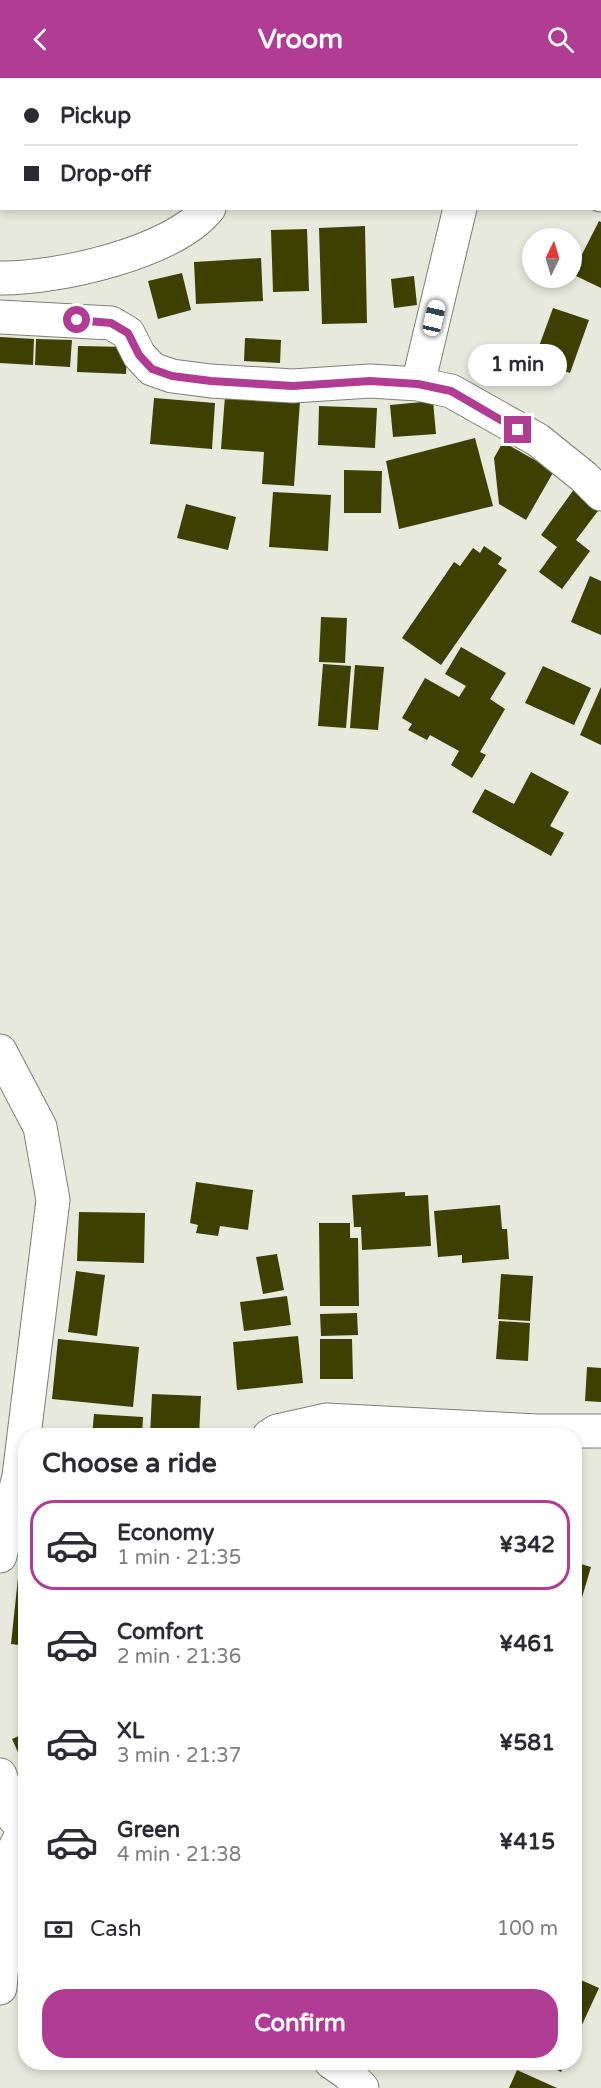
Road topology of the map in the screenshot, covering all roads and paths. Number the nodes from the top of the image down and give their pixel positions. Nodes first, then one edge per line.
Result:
1 (208, 210) edge
2 (460, 210) edge
3 (0, 278) edge
4 (0, 317) edge
5 (418, 384) junction
6 (601, 494) edge
7 (0, 1053) edge
8 (25, 1428) edge
9 (290, 1428) edge
10 (480, 1428) edge
11 (582, 1431) edge
12 (601, 1431) edge
13 (18, 1482) edge
14 (8, 1538) edge
15 (0, 1775) edge
16 (16, 1826) edge
17 (0, 1988) edge
18 (343, 2070) edge
19 (362, 2088) edge

1 - 3 street
2 - 5 street
4 - 5 street
5 - 6 street
7 - 8 street
9 - 10 street
11 - 12 street
13 - 14 street
15 - 16 street
16 - 17 street
18 - 19 street

